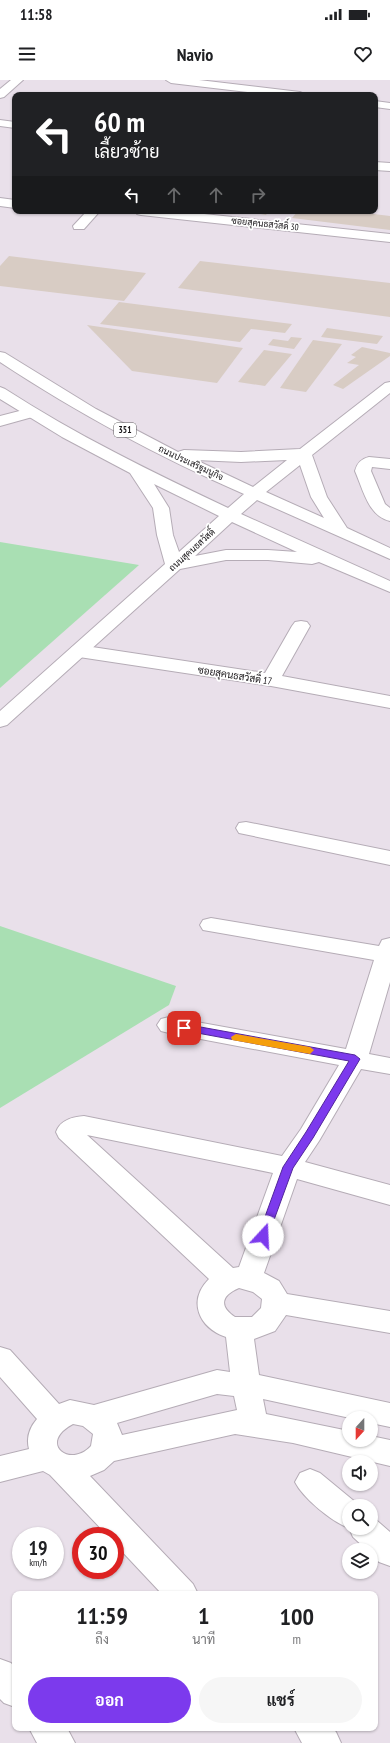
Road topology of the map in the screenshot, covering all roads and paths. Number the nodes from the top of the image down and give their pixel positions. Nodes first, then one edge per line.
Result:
1 (18, 80) edge
2 (171, 80) edge
3 (274, 92) edge
4 (0, 95) edge
5 (378, 104) edge
6 (390, 106) edge
7 (0, 123) edge
8 (12, 125) edge
9 (378, 166) edge
10 (390, 167) edge
11 (0, 202) edge
12 (12, 204) edge
13 (87, 214) edge
14 (169, 214) edge
15 (79, 226) dead end
16 (390, 238) edge
17 (0, 356) edge
18 (390, 386) edge
19 (0, 392) edge
20 (31, 413) junction
21 (104, 420) junction
22 (0, 421) edge
23 (67, 434) junction
24 (169, 453) junction
25 (304, 454) junction
26 (390, 464) edge
27 (135, 470) junction
28 (255, 493) junction
29 (230, 515) junction
30 (390, 516) edge
31 (341, 532) junction
32 (390, 554) edge
33 (329, 561) junction
34 (174, 565) junction
35 (390, 587) edge
36 (301, 626) dead end
37 (79, 651) junction
38 (270, 680) junction
39 (390, 702) edge
40 (0, 722) edge
41 (246, 828) dead end
42 (390, 858) edge
43 (211, 925) dead end
44 (389, 951) edge
45 (169, 1025) dead end
46 (355, 1059) junction
47 (390, 1066) edge
48 (288, 1167) junction
49 (390, 1195) edge
50 (238, 1279) junction
51 (276, 1303) junction
52 (390, 1322) edge
53 (239, 1329) junction
54 (0, 1358) edge
55 (246, 1385) junction
56 (390, 1415) edge
57 (95, 1417) junction
58 (54, 1419) junction
59 (254, 1424) junction
60 (104, 1451) junction
61 (390, 1453) edge
62 (53, 1461) junction
63 (0, 1469) edge
64 (310, 1482) dead end
65 (342, 1509) edge
66 (372, 1535) edge
67 (390, 1552) edge
68 (179, 1591) edge
69 (0, 1674) edge
70 (12, 1688) edge
71 (48, 1731) edge
72 (313, 1731) edge
73 (58, 1743) edge
74 (324, 1743) edge

1 - 4 street
2 - 3 street
5 - 6 street
7 - 8 street
9 - 10 street
11 - 12 street
13 - 15 street
14 - 16 street, ซอยสุคนธสวัสดิ์ 30
17 - 21 street, ถนนประเสริฐมนูกิจ / 351
18 - 25 street, ถนนสุคนธสวัสดิ์
19 - 20 street
20 - 22 street
20 - 23 street
21 - 23 street
21 - 24 street, ถนนประเสริฐมนูกิจ / 351
23 - 27 street
24 - 25 street
24 - 28 street, ถนนประเสริฐมนูกิจ / 351
25 - 28 street, ถนนสุคนธสวัสดิ์
25 - 31 street
26 - 30 street
27 - 29 street
27 - 34 street
28 - 29 street, ถนนสุคนธสวัสดิ์
28 - 31 street, ถนนประเสริฐมนูกิจ / 351
29 - 33 street
29 - 34 street, ถนนสุคนธสวัสดิ์
31 - 32 street, ถนนประเสริฐมนูกิจ / 351
33 - 34 street
33 - 35 street
34 - 37 street, ถนนสุคนธสวัสดิ์
36 - 38 street
37 - 38 street, ซอยสุคนธสวัสดิ์ 17
37 - 40 street, ถนนสุคนธสวัสดิ์
38 - 39 street, ซอยสุคนธสวัสดิ์ 17
41 - 42 street
43 - 44 street
44 - 46 street
45 - 46 street
46 - 47 street
46 - 48 street
48 - 49 street
48 - 50 street
48 - 50 street
50 - 51 street
50 - 53 street
51 - 52 street
51 - 53 street
53 - 55 street
54 - 58 street
55 - 56 street
55 - 57 street
55 - 59 street
57 - 58 street
57 - 60 street
58 - 62 street
59 - 60 street
59 - 61 street
60 - 62 street
62 - 63 street
62 - 68 street
64 - 65 street
66 - 67 street
69 - 70 street
71 - 73 street
72 - 74 street

